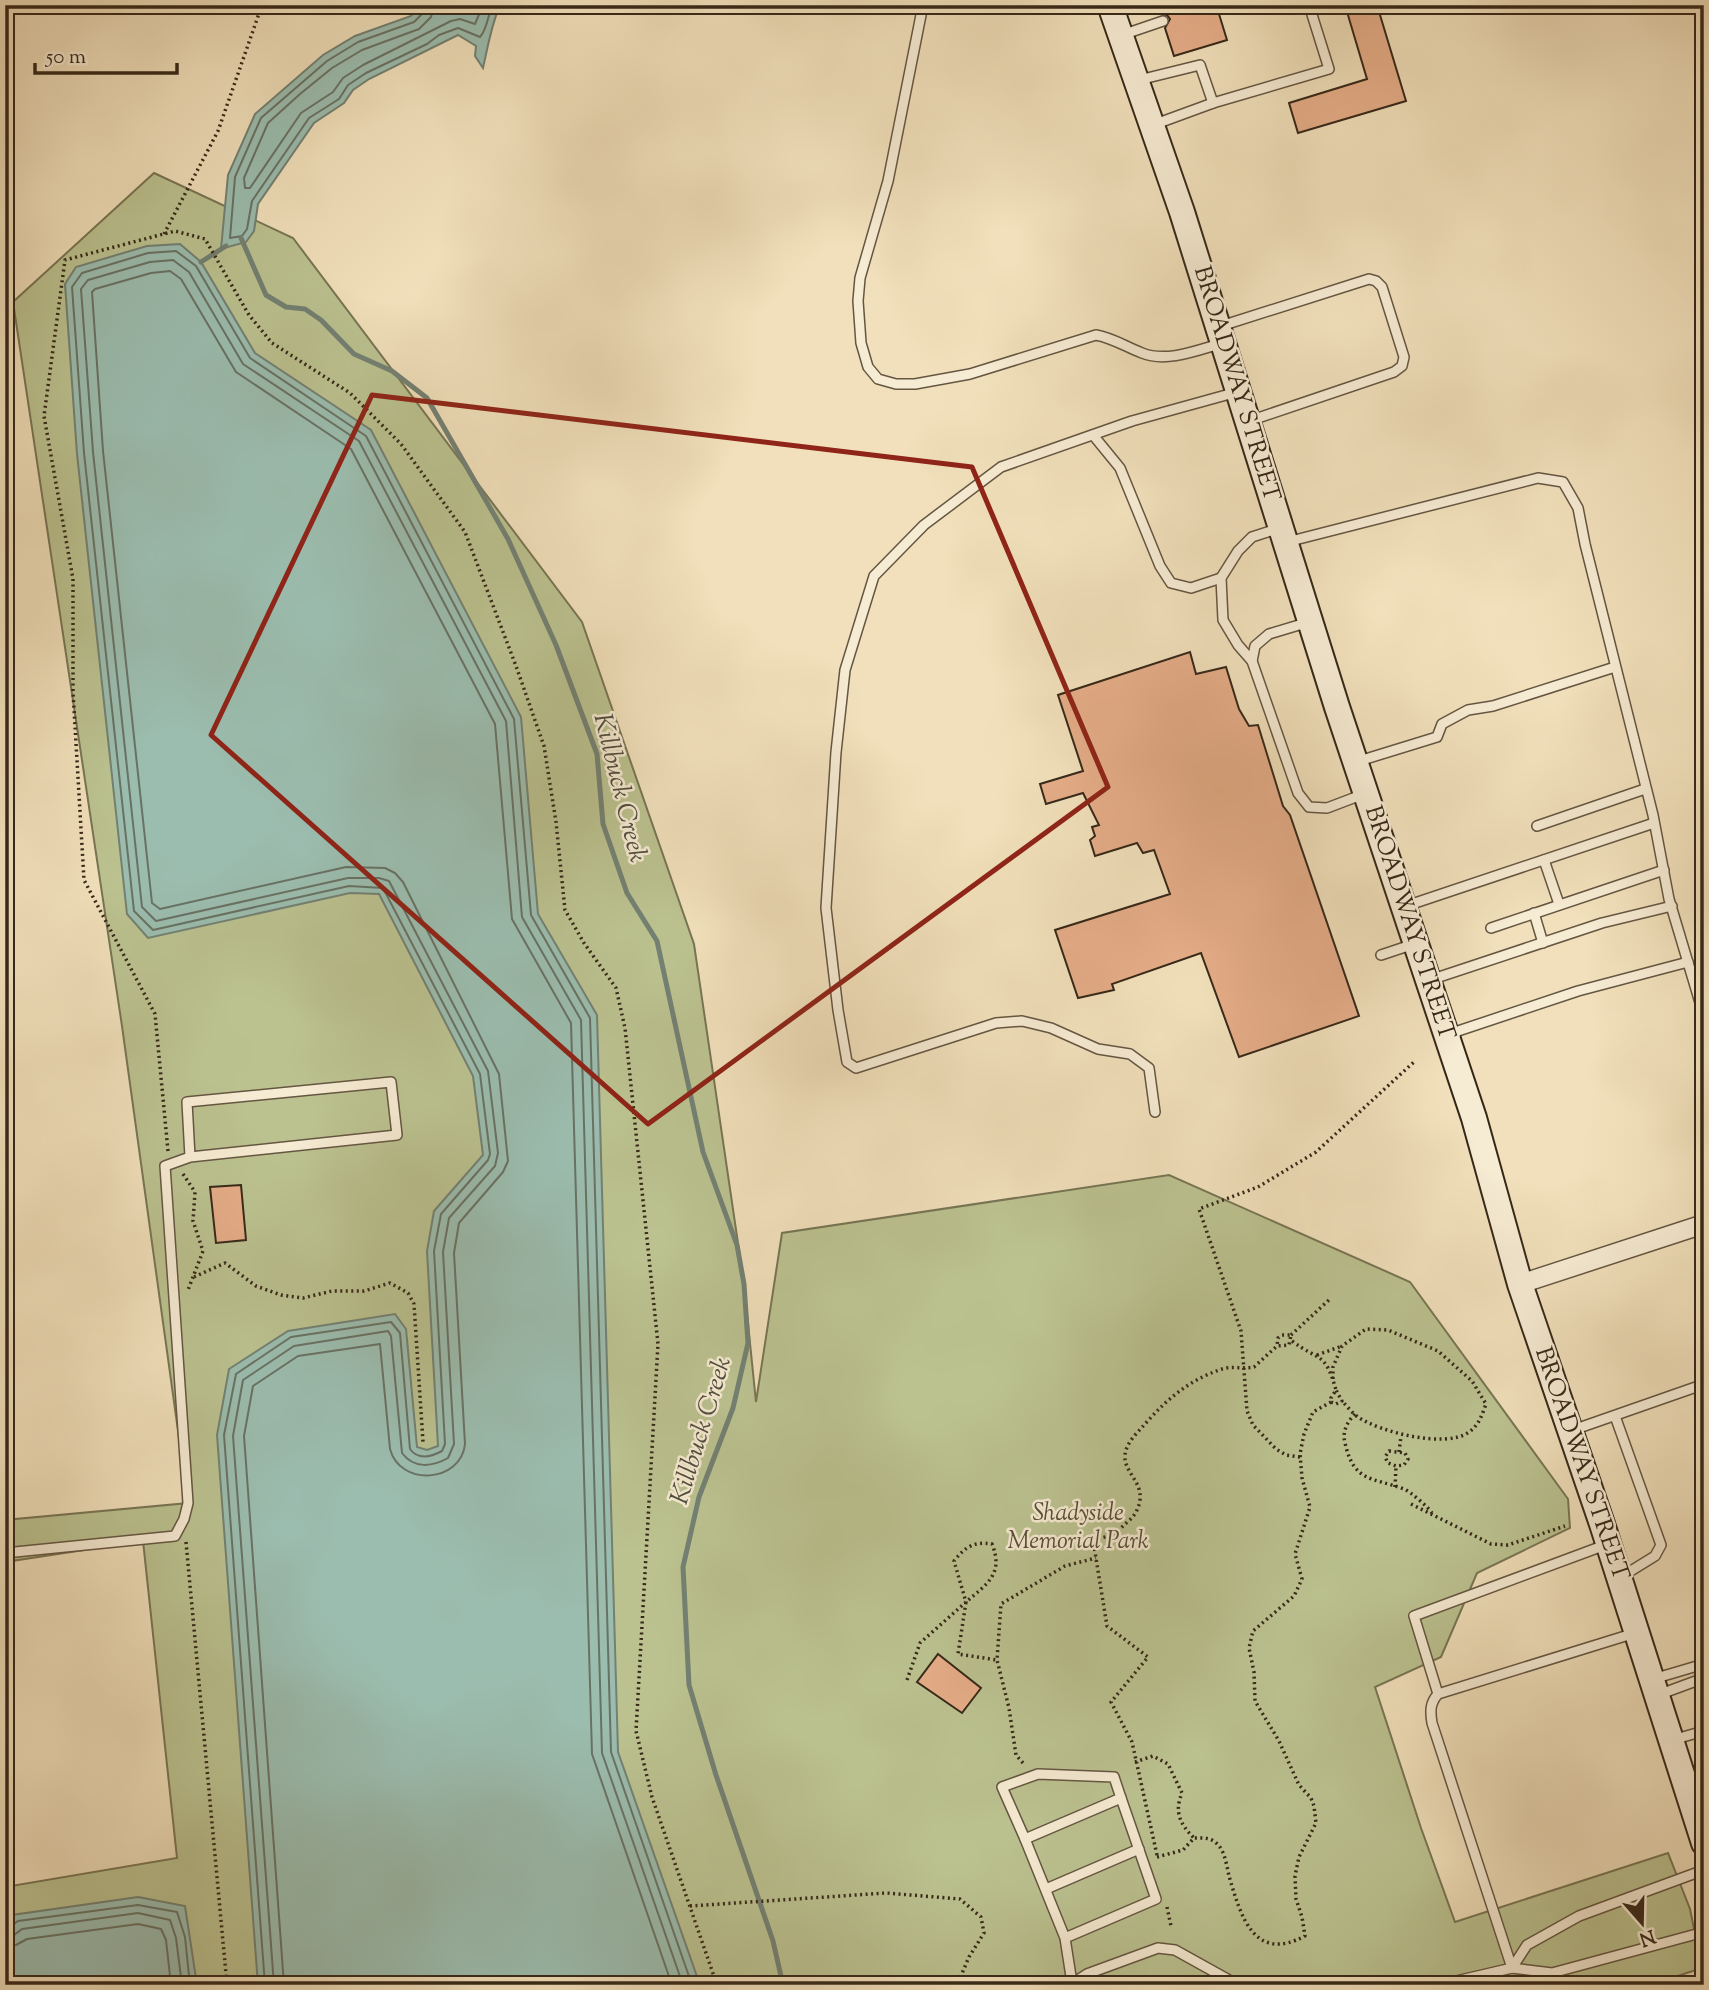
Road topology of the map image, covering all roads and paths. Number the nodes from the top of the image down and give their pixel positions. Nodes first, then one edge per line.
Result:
1 (262, 5) edge
2 (923, 5) edge
3 (1110, 5) edge
4 (1309, 5) edge
5 (1163, 21) dead end
6 (1120, 36) junction
7 (1136, 81) junction
8 (1213, 103) junction
9 (1152, 125) junction
10 (164, 234) junction
11 (1221, 335) junction
12 (1238, 391) junction
13 (1248, 421) junction
14 (1093, 435) junction
15 (1283, 535) junction
16 (1221, 578) junction
17 (1310, 621) junction
18 (1252, 661) junction
19 (1615, 667) junction
20 (1355, 762) junction
21 (1645, 789) junction
22 (1366, 794) junction
23 (1654, 823) junction
24 (1537, 826) dead end
25 (1545, 860) junction
26 (1664, 870) junction
27 (1559, 904) junction
28 (1404, 906) junction
29 (1672, 906) junction
30 (1534, 913) junction
31 (1491, 928) dead end
32 (1543, 943) junction
33 (1416, 944) junction
34 (1381, 955) dead end
35 (1688, 962) junction
36 (1428, 981) junction
37 (1704, 1016) edge
38 (1446, 1035) junction
39 (1415, 1060) dead end
40 (1155, 1112) dead end
41 (190, 1157) junction
42 (171, 1164) junction
43 (1704, 1224) edge
44 (194, 1277) junction
45 (1520, 1284) junction
46 (174, 1298) junction
47 (1330, 1299) dead end
48 (1292, 1338) junction
49 (1277, 1346) junction
50 (1342, 1346) junction
51 (1317, 1355) junction
52 (1246, 1368) junction
53 (1333, 1379) junction
54 (1704, 1387) edge
55 (1336, 1390) junction
56 (1342, 1401) junction
57 (1331, 1402) junction
58 (1355, 1414) junction
59 (1615, 1416) junction
60 (1570, 1431) junction
61 (1401, 1436) junction
62 (423, 1442) dead end
63 (1399, 1452) junction
64 (1300, 1457) junction
65 (1396, 1466) junction
66 (1395, 1487) junction
67 (1411, 1504) dead end
68 (1433, 1515) junction
69 (184, 1519) junction
70 (1565, 1526) dead end
71 (1608, 1544) junction
72 (5, 1553) edge
73 (1096, 1558) junction
74 (1619, 1578) junction
75 (966, 1602) junction
76 (1637, 1632) junction
77 (997, 1660) junction
78 (1704, 1664) edge
79 (1704, 1678) edge
80 (907, 1680) dead end
81 (1654, 1688) junction
82 (1438, 1694) junction
83 (1704, 1731) edge
84 (1671, 1740) junction
85 (1135, 1762) junction
86 (1023, 1763) dead end
87 (1121, 1798) junction
88 (1194, 1838) junction
89 (1026, 1839) junction
90 (1703, 1841) edge
91 (1139, 1850) junction
92 (1157, 1857) junction
93 (1160, 1868) dead end
94 (1704, 1870) edge
95 (1046, 1889) junction
96 (1166, 1903) dead end
97 (689, 1906) junction
98 (1171, 1926) dead end
99 (1704, 1932) edge
100 (1065, 1938) junction
101 (1511, 1968) junction
102 (1071, 1984) edge
103 (227, 1985) edge
104 (717, 1985) edge
105 (962, 1985) edge
106 (1238, 1985) edge
107 (1439, 1985) edge

1 - 10 path
2 - 11 lane
3 - 6 main road, BROADWAY STREET
4 - 8 lane
5 - 6 lane
6 - 7 main road, BROADWAY STREET
7 - 8 lane
7 - 9 main road, BROADWAY STREET
8 - 9 lane
9 - 11 main road, BROADWAY STREET
10 - 42 path
10 - 97 path
11 - 12 main road, BROADWAY STREET
11 - 13 lane
12 - 13 main road, BROADWAY STREET
12 - 14 lane
13 - 15 main road, BROADWAY STREET
14 - 16 lane
14 - 40 lane
15 - 16 lane
15 - 17 main road, BROADWAY STREET
15 - 19 lane
16 - 18 lane
17 - 18 lane
17 - 20 main road, BROADWAY STREET
18 - 22 lane
19 - 20 lane
19 - 21 lane
20 - 22 main road, BROADWAY STREET
21 - 23 lane
21 - 24 lane
22 - 28 main road, BROADWAY STREET
23 - 25 lane
23 - 26 lane
25 - 27 lane
25 - 28 lane
26 - 27 lane
26 - 29 lane
27 - 30 lane
28 - 33 main road, BROADWAY STREET
29 - 32 lane
29 - 35 lane
30 - 31 lane
30 - 32 lane
32 - 36 lane
33 - 34 lane
33 - 36 main road, BROADWAY STREET
35 - 37 lane
35 - 38 lane
36 - 38 main road, BROADWAY STREET
38 - 45 main road, BROADWAY STREET
39 - 52 path
41 - 41 lane
41 - 42 lane
42 - 44 path
42 - 46 lane
43 - 45 street
44 - 46 path
44 - 62 path
45 - 60 main road, BROADWAY STREET
46 - 69 lane
47 - 48 path
48 - 49 path
48 - 49 path
48 - 51 path
49 - 52 path
50 - 51 path
50 - 53 path
50 - 61 path
51 - 53 path
52 - 64 path
52 - 73 path
53 - 55 path
54 - 59 lane
55 - 56 path
55 - 57 path
56 - 57 path
56 - 58 path
57 - 64 path
58 - 61 path
58 - 66 path
59 - 60 lane
59 - 74 lane
60 - 71 main road, BROADWAY STREET
61 - 63 path
63 - 65 path
63 - 65 path
64 - 88 path
65 - 66 path
66 - 68 path
67 - 68 path
68 - 70 path
69 - 72 lane
69 - 103 path
71 - 74 main road, BROADWAY STREET
71 - 82 lane
73 - 77 path
73 - 85 path
74 - 76 main road, BROADWAY STREET
75 - 75 path
75 - 77 path
75 - 80 path
76 - 81 main road, BROADWAY STREET
76 - 82 lane
77 - 86 path
78 - 81 lane
79 - 81 lane
81 - 84 main road, BROADWAY STREET
82 - 101 lane
83 - 84 lane
84 - 90 main road, BROADWAY STREET
85 - 88 path
85 - 92 path
87 - 89 lane
87 - 89 lane
87 - 91 lane
88 - 92 path
89 - 95 lane
91 - 95 lane
91 - 100 lane
92 - 93 path
94 - 101 lane
95 - 100 lane
96 - 98 path
97 - 104 path
97 - 105 path
99 - 101 lane
100 - 102 lane
101 - 107 lane
102 - 106 lane

